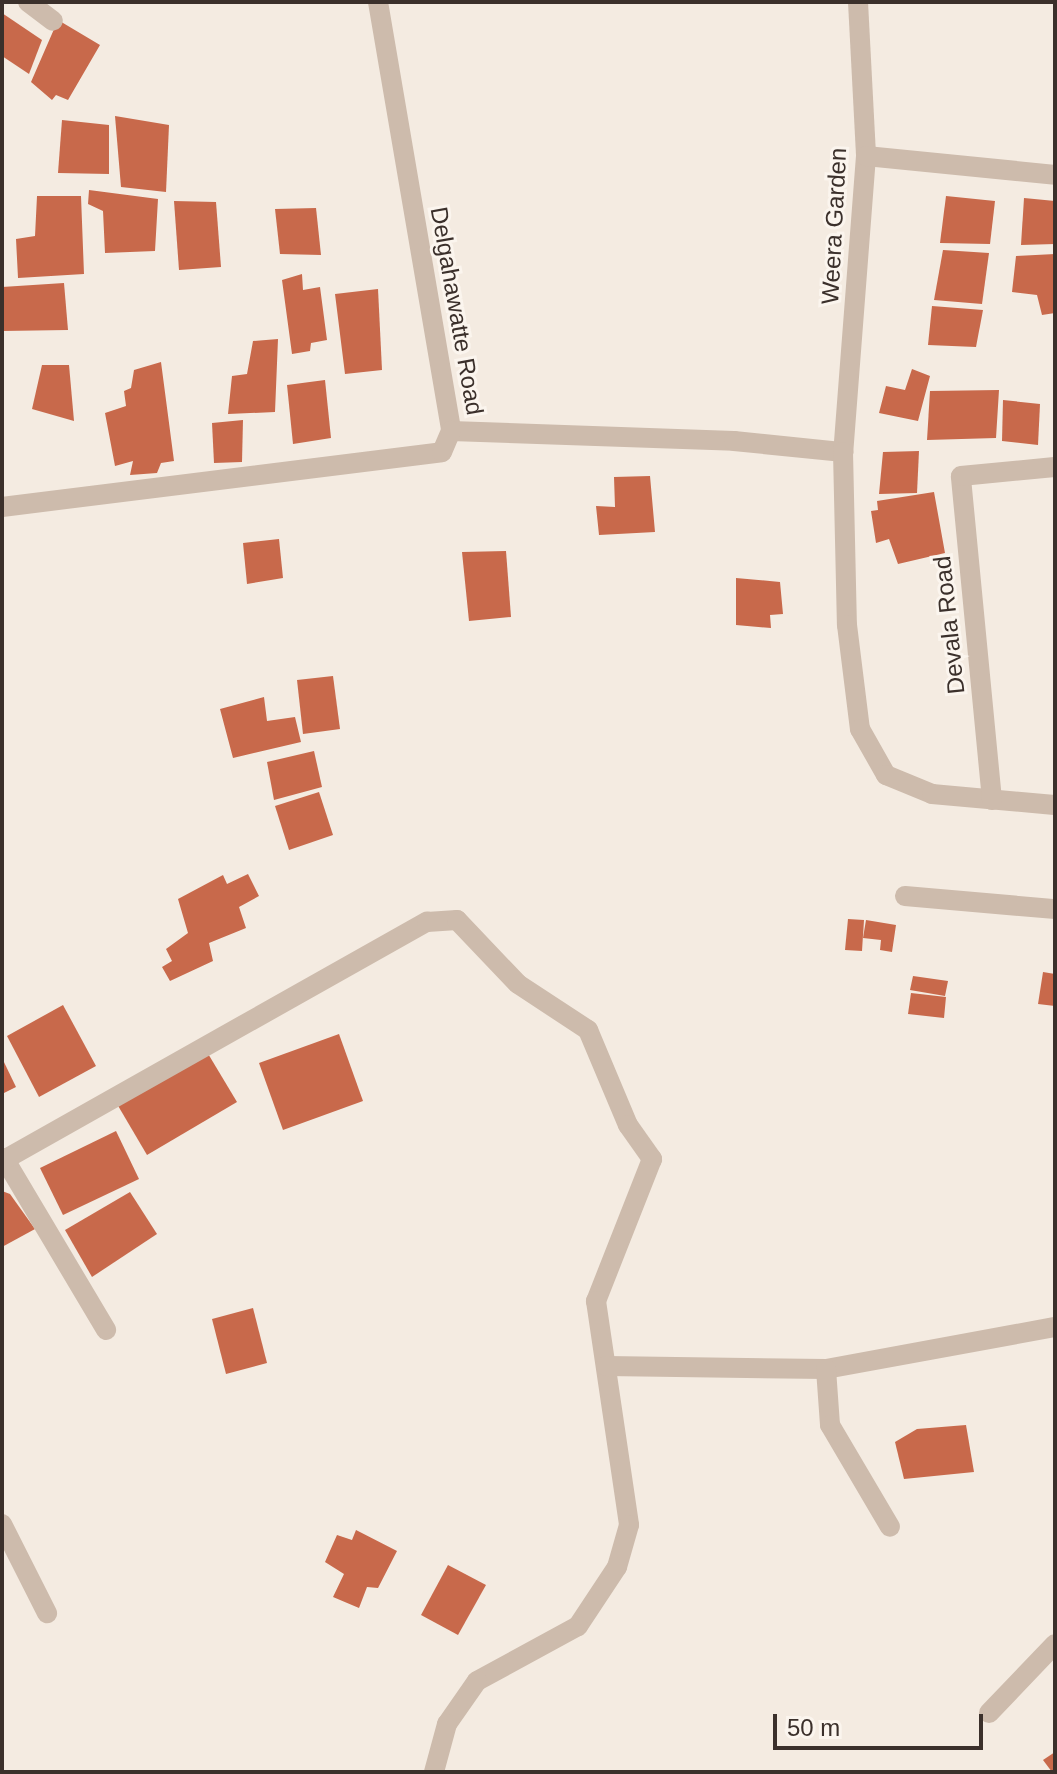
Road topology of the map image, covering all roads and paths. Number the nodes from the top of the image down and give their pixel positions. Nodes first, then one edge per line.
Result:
1 (28, 2) edge
2 (378, 2) edge
3 (858, 2) edge
4 (53, 21) dead end
5 (866, 156) junction
6 (1055, 175) edge
7 (451, 431) junction
8 (843, 452) junction
9 (1055, 467) edge
10 (2, 507) edge
11 (992, 800) junction
12 (1055, 805) edge
13 (905, 896) dead end
14 (1055, 909) edge
15 (3, 1160) edge
16 (1055, 1327) edge
17 (106, 1330) dead end
18 (606, 1366) junction
19 (826, 1369) junction
20 (2, 1524) edge
21 (890, 1527) dead end
22 (47, 1613) dead end
23 (1055, 1644) edge
24 (989, 1713) dead end
25 (434, 1772) edge

1 - 4 street
2 - 7 street, Delgahawatte Road
3 - 5 street, Weera Garden
5 - 6 street
5 - 8 street, Weera Garden
7 - 8 street, Delgahawatte Road
7 - 10 street
8 - 11 street, Weera Garden
9 - 11 street, Devala Road
11 - 12 street
13 - 14 street
15 - 17 street
15 - 18 street
16 - 19 street
18 - 19 street
18 - 25 street
19 - 21 street
20 - 22 street
23 - 24 street

